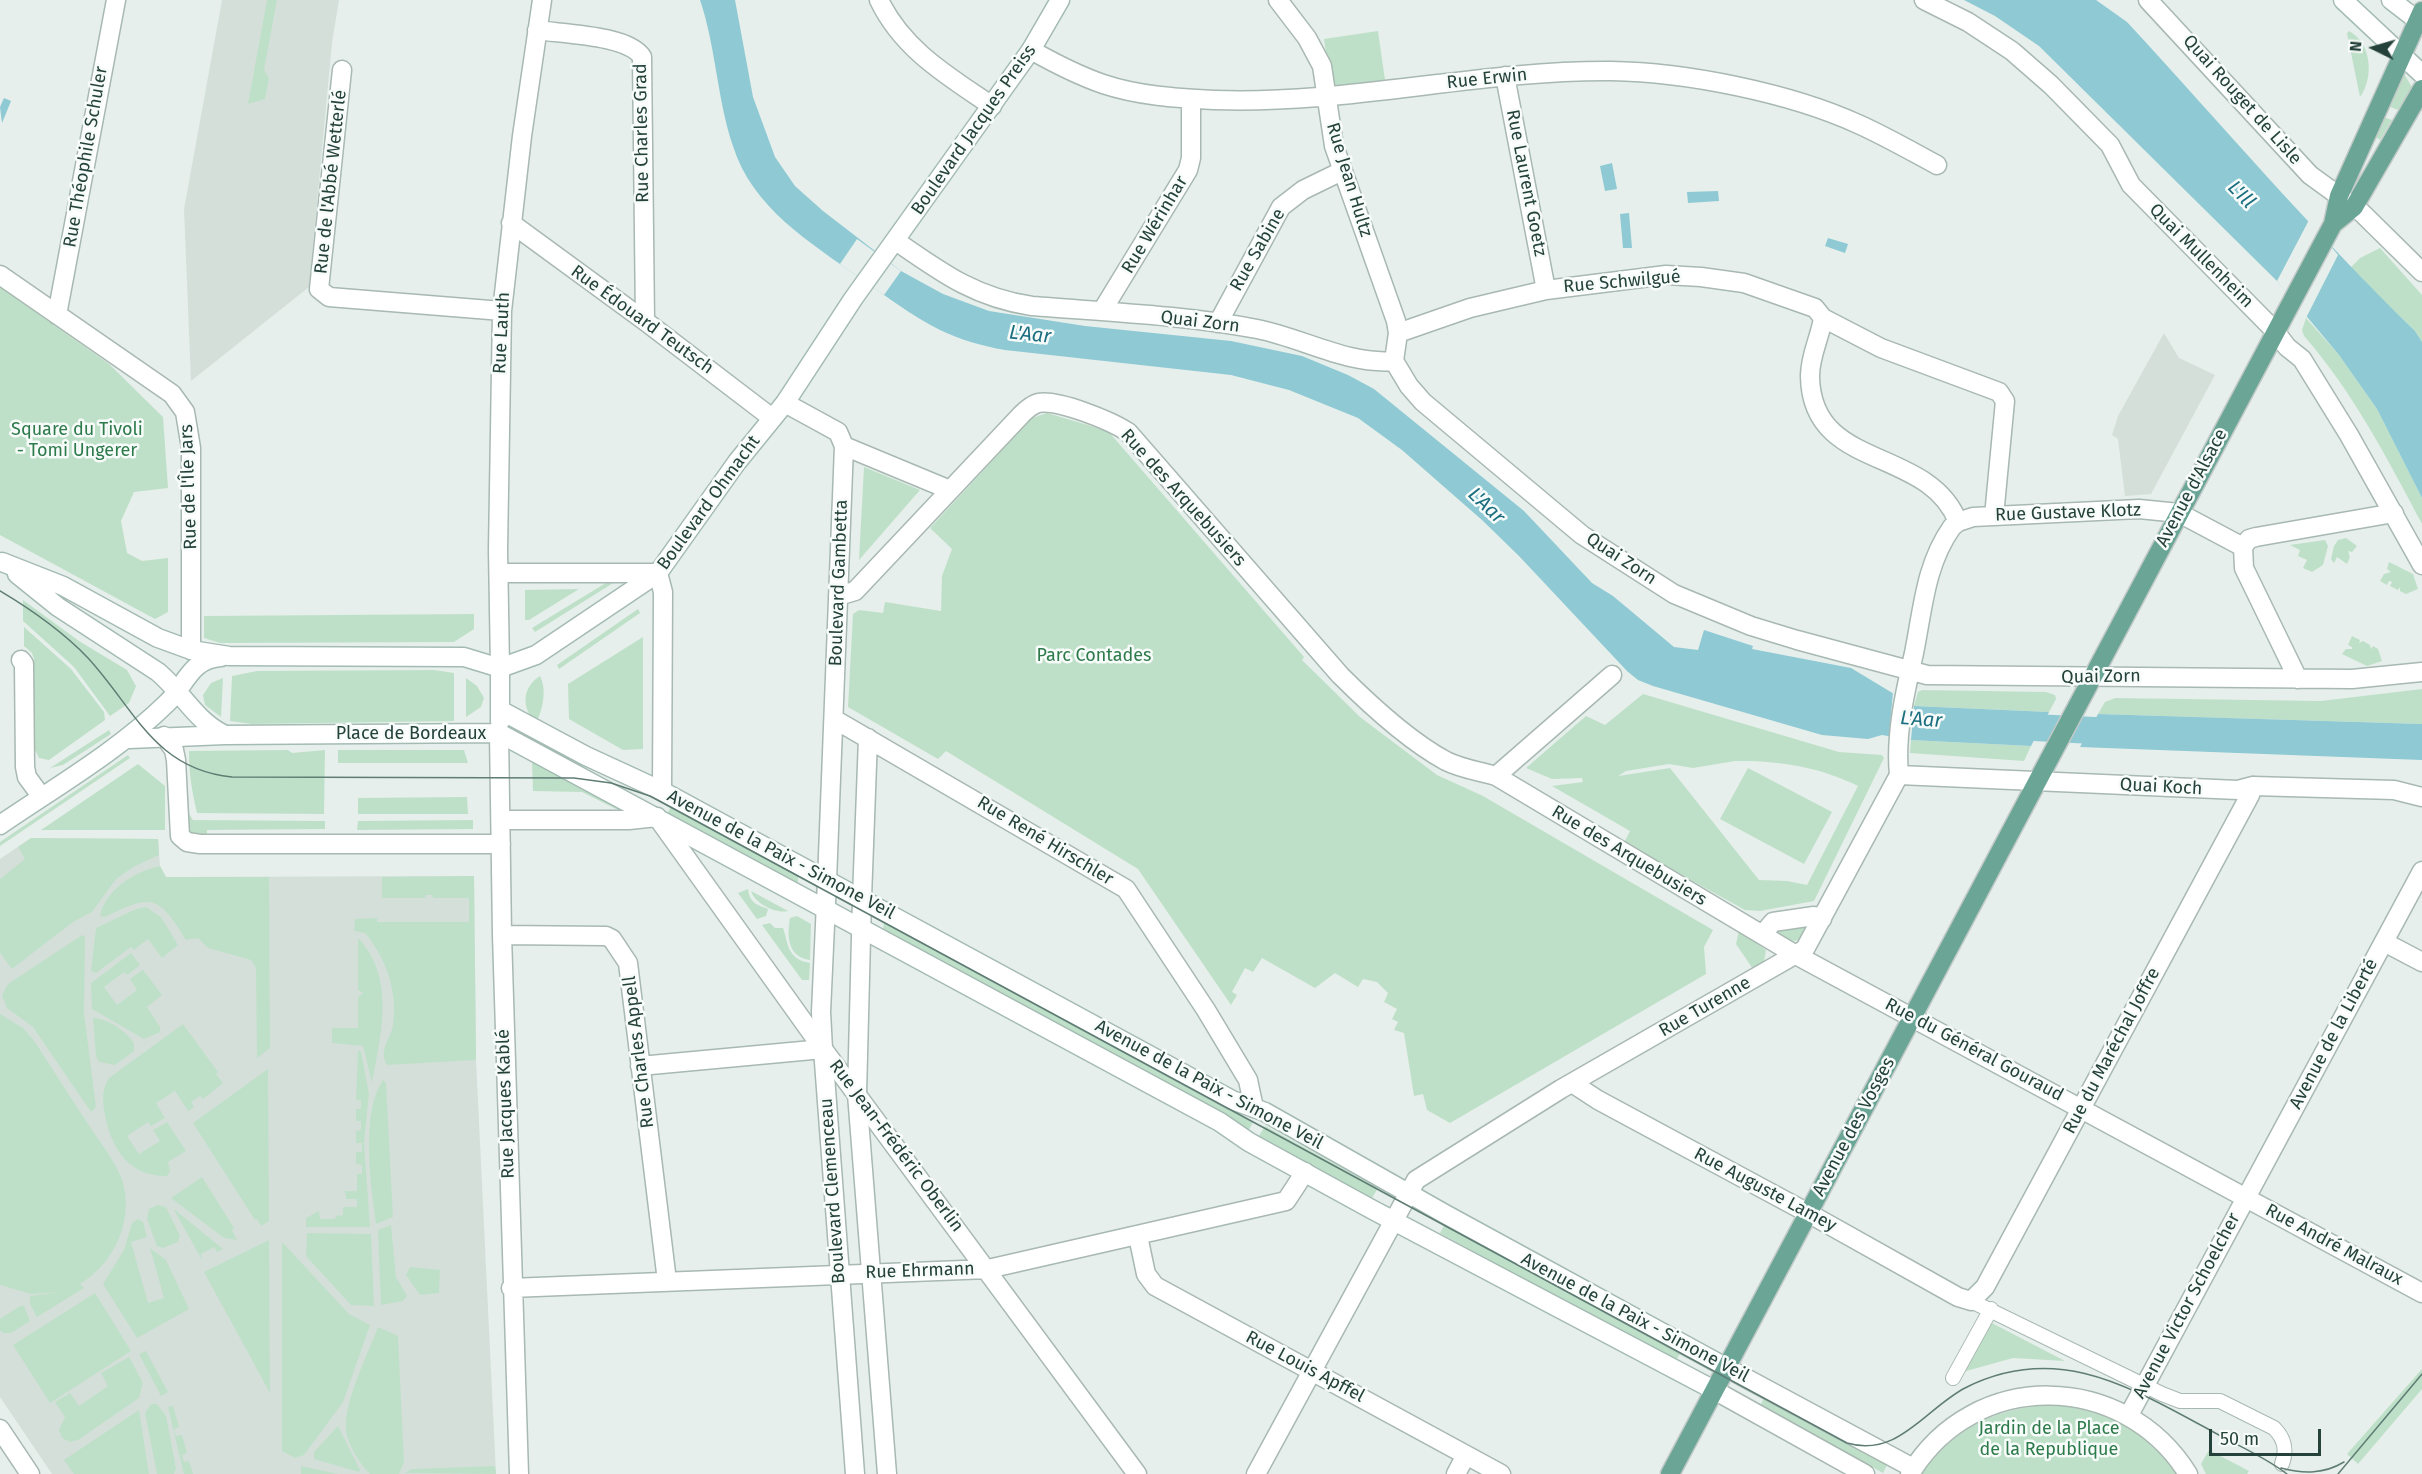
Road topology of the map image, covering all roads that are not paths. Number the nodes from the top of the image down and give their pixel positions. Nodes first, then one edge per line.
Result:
1 (116, 0) edge
2 (542, 0) edge
3 (879, 0) edge
4 (1060, 0) edge
5 (1278, 0) edge
6 (1924, 0) edge
7 (2148, 0) edge
8 (2343, 0) edge
9 (2391, 0) edge
10 (2420, 18) edge
11 (537, 30) junction
12 (1031, 50) junction
13 (2401, 54) junction
14 (342, 70) dead end
15 (2422, 74) edge
16 (1505, 76) junction
17 (2422, 89) edge
18 (1327, 97) junction
19 (1191, 99) junction
20 (992, 106) junction
21 (1937, 165) dead end
22 (1342, 171) junction
23 (2339, 196) junction
24 (2354, 207) junction
25 (511, 223) junction
26 (2329, 231) junction
27 (897, 241) junction
28 (2422, 272) edge
29 (0, 275) edge
30 (866, 282) joint
31 (1546, 290) junction
32 (502, 311) junction
33 (1102, 311) junction
34 (57, 315) junction
35 (1823, 318) junction
36 (645, 321) junction
37 (1218, 323) junction
38 (2276, 331) junction
39 (1398, 333) junction
40 (1394, 361) junction
41 (785, 403) junction
42 (772, 418) junction
43 (844, 446) junction
44 (950, 490) junction
45 (2179, 513) junction
46 (2394, 513) junction
47 (1994, 516) junction
48 (1958, 522) junction
49 (2243, 547) junction
50 (1, 562) edge
51 (2422, 565) edge
52 (499, 573) junction
53 (658, 573) junction
54 (838, 596) junction
55 (191, 650) junction
56 (228, 656) junction
57 (21, 660) dead end
58 (500, 668) junction
59 (1908, 671) junction
60 (2422, 672) edge
61 (1612, 675) dead end
62 (2092, 676) junction
63 (2298, 679) junction
64 (177, 690) junction
65 (2079, 701) joint
66 (500, 710) junction
67 (834, 719) junction
68 (500, 733) junction
69 (225, 735) junction
70 (164, 736) junction
71 (868, 738) junction
72 (129, 739) junction
73 (1899, 775) junction
74 (1496, 776) junction
75 (2038, 781) junction
76 (2253, 786) junction
77 (662, 791) junction
78 (41, 796) junction
79 (2422, 796) edge
80 (657, 818) junction
81 (501, 820) junction
82 (0, 825) edge
83 (501, 844) junction
84 (2422, 871) edge
85 (827, 881) junction
86 (862, 898) junction
87 (826, 907) junction
88 (1822, 919) junction
89 (861, 927) junction
90 (502, 935) junction
91 (1762, 935) junction
92 (2384, 942) junction
93 (1796, 955) junction
94 (2422, 962) edge
95 (1912, 1018) junction
96 (823, 1049) junction
97 (640, 1066) junction
98 (1572, 1083) junction
99 (857, 1094) junction
100 (1254, 1108) junction
101 (2081, 1108) junction
102 (1305, 1172) junction
103 (1409, 1192) junction
104 (2245, 1197) junction
105 (1808, 1213) junction
106 (1395, 1220) junction
107 (1138, 1236) junction
108 (988, 1269) junction
109 (870, 1273) junction
110 (839, 1275) junction
111 (667, 1281) junction
112 (511, 1288) junction
113 (2422, 1293) edge
114 (1964, 1299) junction
115 (1991, 1309) junction
116 (1727, 1368) junction
117 (1313, 1372) junction
118 (1953, 1378) dead end
119 (2144, 1385) junction
120 (1714, 1390) junction
121 (2129, 1415) junction
122 (0, 1429) edge
123 (1466, 1455) junction
124 (2282, 1464) dead end
125 (1912, 1471) edge
126 (30, 1474) edge
127 (519, 1474) edge
128 (855, 1474) edge
129 (887, 1474) edge
130 (1137, 1474) edge
131 (1256, 1474) edge
132 (1456, 1474) edge
133 (1502, 1474) edge
134 (1670, 1474) edge
135 (1865, 1474) edge
136 (2188, 1474) edge

1 - 34 street, Rue Théophile Schuler
2 - 11 street, Rue Lauth
3 - 20 street
4 - 12 street, Boulevard Jacques Preiss
5 - 18 street, Rue Jean Hultz
6 - 38 street, Quai Mullenheim
7 - 23 street, Quai Rouget de Lisle
8 - 13 street
9 - 10 street
10 - 13 main road
11 - 25 street, Rue Lauth
11 - 36 street, Rue Charles Grad
12 - 19 street, Rue Erwin
12 - 20 street, Boulevard Jacques Preiss
13 - 15 street
13 - 23 main road
14 - 32 street, Rue de l'Abbé Wetterlé
16 - 18 street, Rue Erwin
16 - 21 street, Rue Erwin
16 - 31 street, Rue Laurent Goetz
17 - 24 main road
18 - 19 street, Rue Erwin
18 - 22 street, Rue Jean Hultz
19 - 33 street, Rue Wérinhar
20 - 27 street, Boulevard Jacques Preiss
22 - 37 street, Rue Sabine
22 - 39 street, Rue Jean Hultz
23 - 24 street, Quai Rouget de Lisle
23 - 26 main road
24 - 26 main road
24 - 28 street, Quai Rouget de Lisle
25 - 32 street, Rue Lauth
25 - 36 street, Rue Édouard Teutsch
26 - 38 main road, Avenue d'Alsace
27 - 30 street, Boulevard Jacques Preiss
27 - 33 street, Quai Zorn
29 - 34 street, Rue de l'Île Jars
30 - 41 street, Boulevard Ohmacht
31 - 35 street, Rue Schwilgué
31 - 39 street, Rue Schwilgué
32 - 52 street, Rue Lauth
33 - 37 street, Quai Zorn
34 - 55 street, Rue de l'Île Jars
35 - 47 street, Rue Schwilgué
35 - 48 street
36 - 42 street, Rue Édouard Teutsch
37 - 40 street, Quai Zorn
38 - 45 main road, Avenue d'Alsace
38 - 46 street, Quai Mullenheim
39 - 40 street
40 - 59 street, Quai Zorn
41 - 42 street, Boulevard Ohmacht
41 - 43 street
42 - 53 street, Boulevard Ohmacht
43 - 44 street
43 - 54 street, Boulevard Gambetta
44 - 54 street, Rue des Arquebusiers
44 - 74 street, Rue des Arquebusiers
45 - 47 street, Rue Gustave Klotz
45 - 49 street
45 - 62 main road, Avenue d'Alsace
46 - 49 street
46 - 51 street, Quai Mullenheim
47 - 48 street, Rue Gustave Klotz
48 - 59 street, Rue Turenne
49 - 63 street
50 - 55 street
50 - 64 street
52 - 53 street
52 - 58 street, Rue Lauth
53 - 58 street, Boulevard Ohmacht
53 - 77 street
54 - 67 street, Boulevard Gambetta
55 - 56 street
56 - 58 street
56 - 64 street
57 - 78 street
58 - 66 street, Place de Bordeaux
59 - 62 street, Quai Zorn
59 - 73 street, Rue Turenne
60 - 63 street, Quai Zorn
61 - 74 street
62 - 63 street, Quai Zorn
62 - 65 main road, Avenue d'Alsace
64 - 69 street
64 - 72 street
65 - 75 main road, Avenue des Vosges
66 - 68 street, Place de Bordeaux
66 - 77 street, Avenue de la Paix - Simone Veil
67 - 71 street
67 - 85 street, Boulevard Gambetta
68 - 69 street, Place de Bordeaux
68 - 80 street, Avenue de la Paix - Simone Veil
68 - 81 street, Rue Jacques Kablé
69 - 70 street, Place de Bordeaux
70 - 72 street, Place de Bordeaux
70 - 83 street
71 - 86 street
71 - 100 street, Rue René Hirschler
72 - 78 street
73 - 75 street, Quai Koch
73 - 88 street, Rue Turenne
74 - 91 street, Rue des Arquebusiers
75 - 76 street, Quai Koch
75 - 95 main road, Avenue des Vosges
76 - 79 street, Quai Koch
76 - 101 street, Rue du Maréchal Joffre
77 - 85 street, Avenue de la Paix - Simone Veil
78 - 82 street
80 - 81 street
80 - 87 street, Avenue de la Paix - Simone Veil
80 - 96 street, Rue Jean-Frédéric Oberlin
81 - 83 street, Rue Jacques Kablé
83 - 90 street, Rue Jacques Kablé
84 - 92 street, Avenue de la Liberté
85 - 86 street, Avenue de la Paix - Simone Veil
85 - 87 street, Boulevard Gambetta
86 - 89 street
86 - 100 street, Avenue de la Paix - Simone Veil
87 - 89 street, Avenue de la Paix - Simone Veil
87 - 96 street, Boulevard Clemenceau
88 - 91 street
88 - 93 street, Rue Turenne
89 - 99 street, Boulevard Clemenceau
89 - 102 street, Avenue de la Paix - Simone Veil
90 - 97 street, Rue Charles Appell
90 - 112 street, Rue Jacques Kablé
91 - 93 street, Rue des Arquebusiers
92 - 94 street
92 - 104 street, Avenue de la Liberté
93 - 95 street, Rue du Général Gouraud
93 - 98 street, Rue Turenne
95 - 101 street, Rue du Général Gouraud
95 - 105 main road, Avenue des Vosges
96 - 97 street
96 - 99 street, Rue Jean-Frédéric Oberlin
96 - 110 street, Boulevard Clemenceau
97 - 111 street, Rue Charles Appell
98 - 103 street, Rue Turenne
98 - 105 street, Rue Auguste Lamey
99 - 108 street, Rue Jean-Frédéric Oberlin
99 - 109 street, Boulevard Clemenceau
100 - 103 street, Avenue de la Paix - Simone Veil
101 - 104 street, Rue du Général Gouraud
101 - 114 street, Rue du Maréchal Joffre
102 - 106 street, Avenue de la Paix - Simone Veil
102 - 107 street, Rue Ehrmann
103 - 106 street, Rue Turenne
103 - 116 street, Avenue de la Paix - Simone Veil
104 - 113 street, Rue André Malraux
104 - 119 street, Avenue Victor Schoelcher
105 - 114 street, Rue Auguste Lamey
105 - 116 main road, Avenue des Vosges
106 - 117 street, Rue Turenne
106 - 120 street, Avenue de la Paix - Simone Veil
107 - 108 street, Rue Ehrmann
107 - 117 street, Rue Louis Apffel
108 - 109 street, Rue Ehrmann
108 - 130 street, Rue Jean-Frédéric Oberlin
109 - 110 street, Rue Ehrmann
109 - 129 street, Boulevard Clemenceau
110 - 111 street, Rue Ehrmann
110 - 128 street, Boulevard Clemenceau
111 - 112 street, Rue Ehrmann
112 - 127 street, Rue Jacques Kablé
114 - 115 street
115 - 118 street
115 - 119 street
116 - 120 main road, Avenue des Vosges
116 - 125 street, Avenue de la Paix - Simone Veil
117 - 123 street, Rue Louis Apffel
117 - 131 street, Rue Turenne
119 - 121 street, Avenue Victor Schoelcher
119 - 124 street
120 - 134 main road, Avenue des Vosges
120 - 135 street, Avenue de la Paix - Simone Veil
121 - 125 street
121 - 136 street
122 - 126 street
123 - 132 street
123 - 133 street, Rue Louis Apffel

